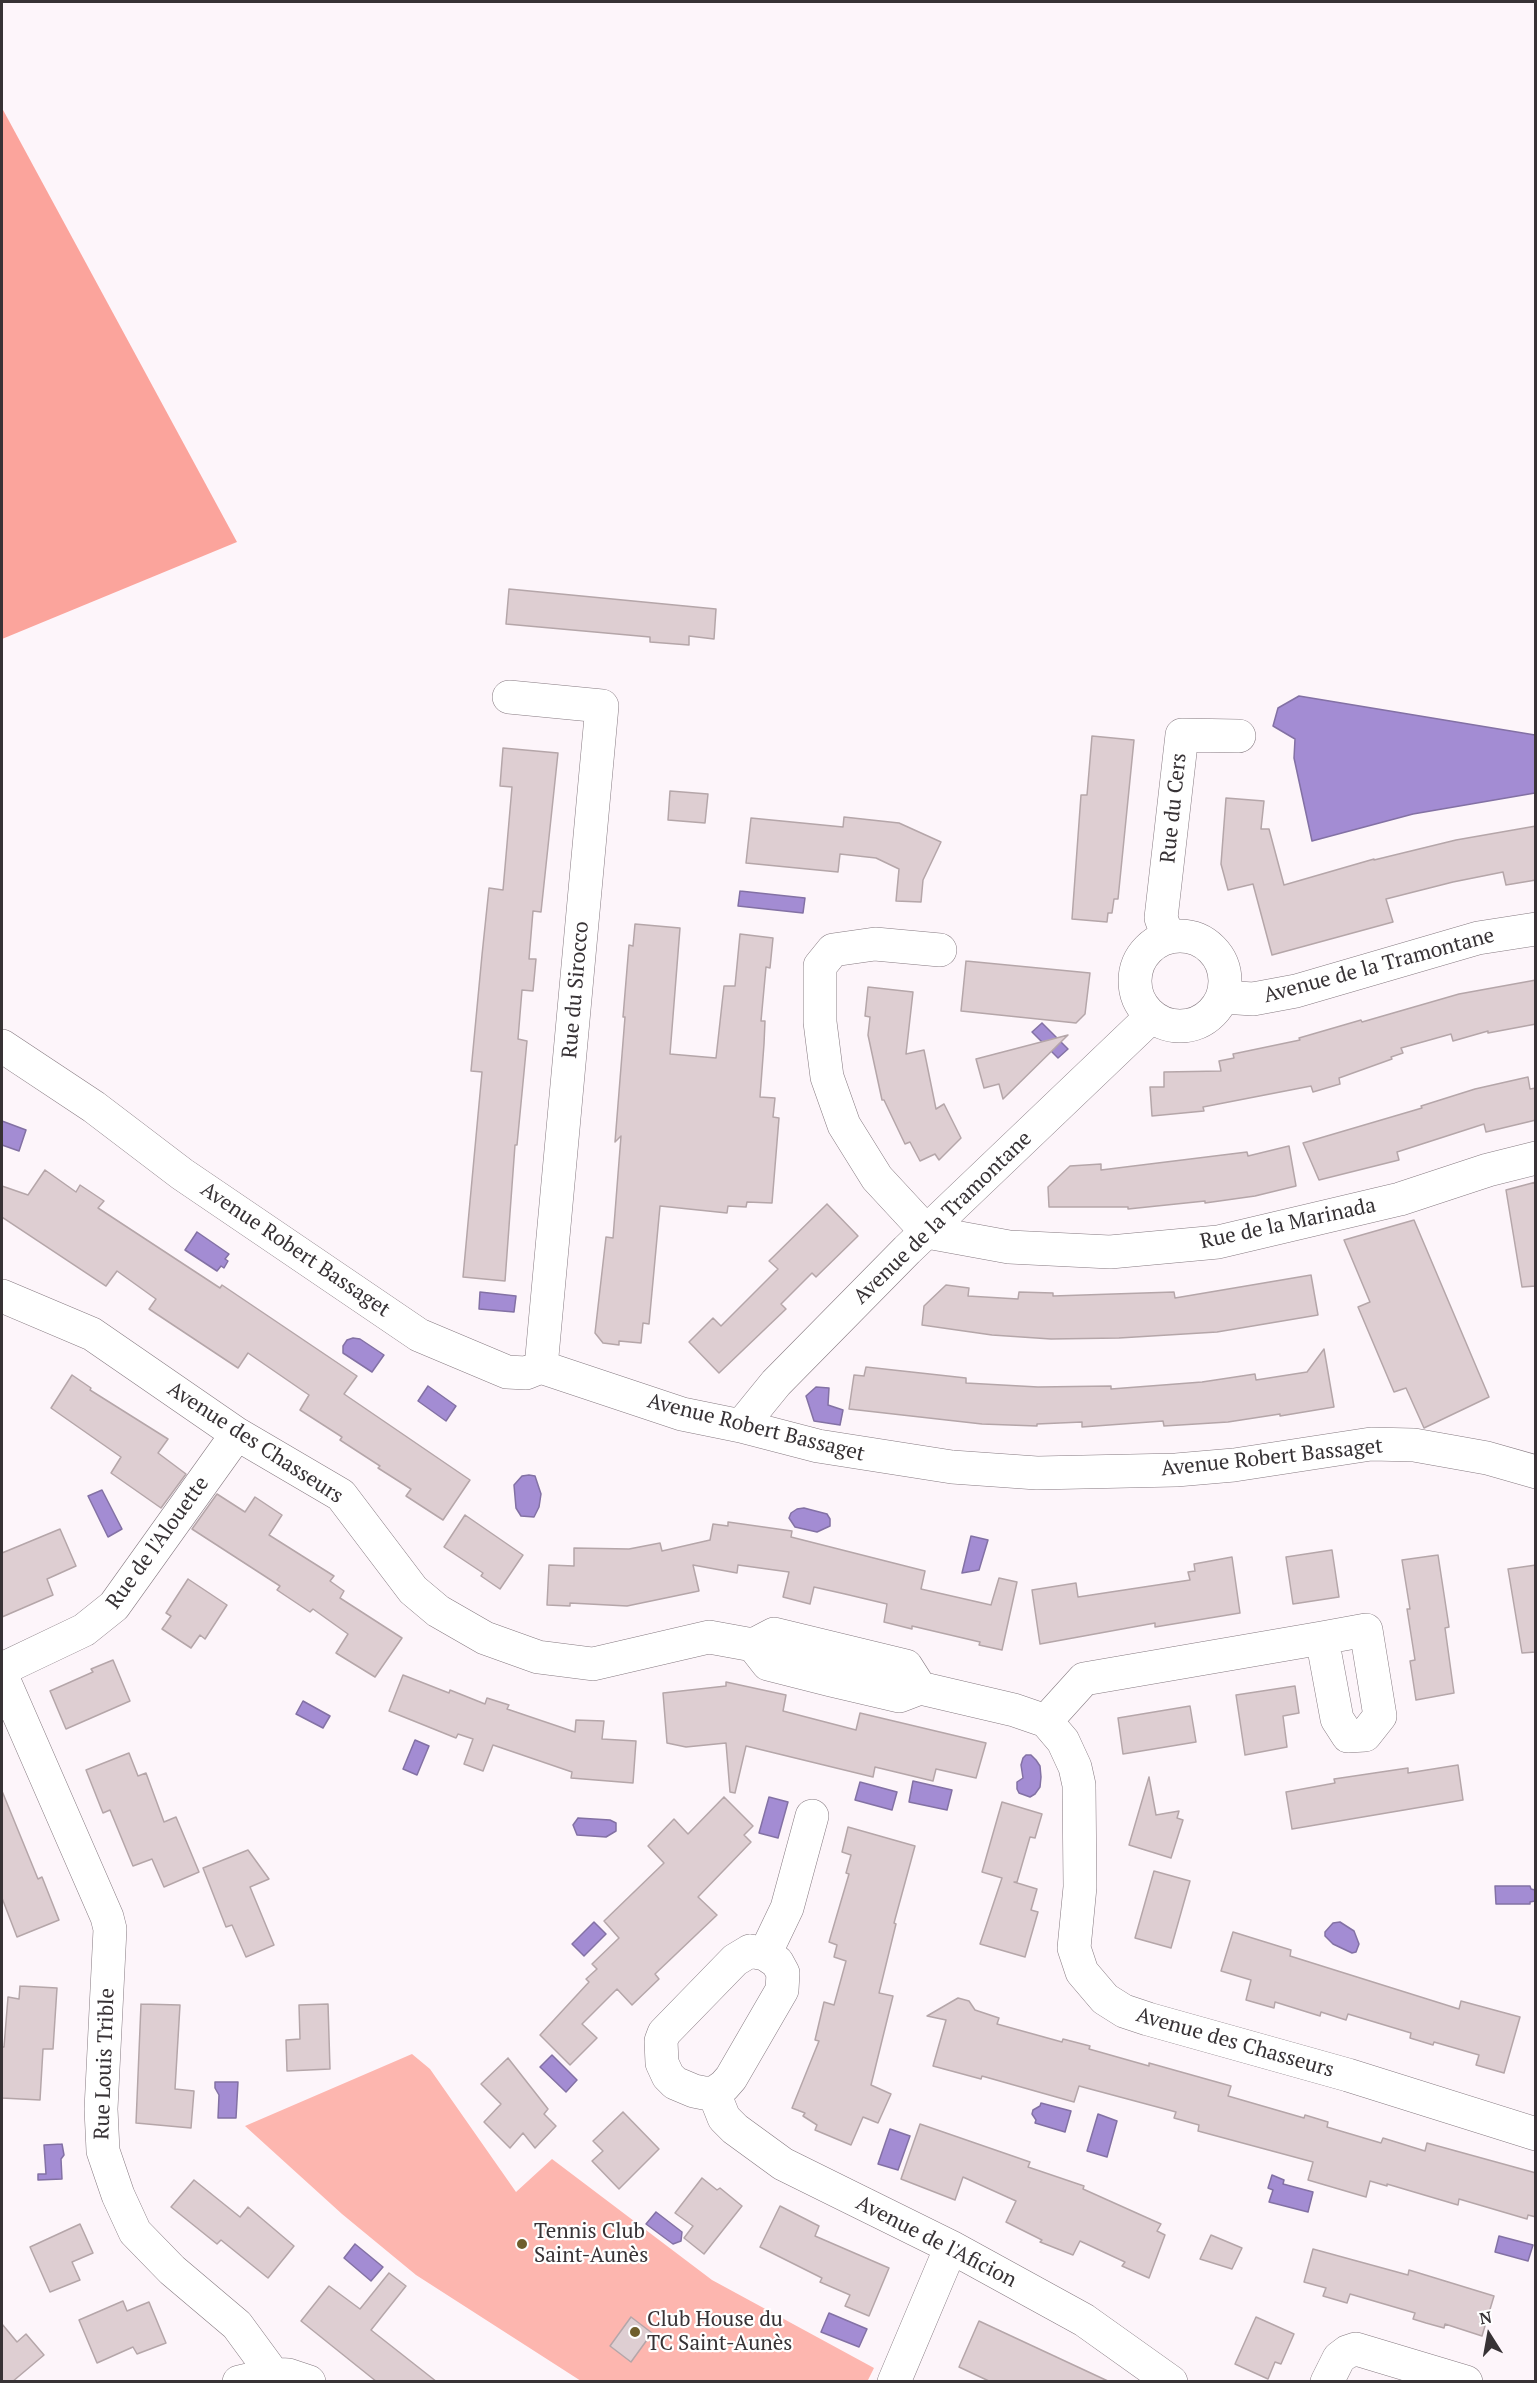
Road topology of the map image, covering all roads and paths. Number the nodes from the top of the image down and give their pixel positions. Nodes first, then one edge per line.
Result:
1 (509, 697) dead end
2 (1239, 736) dead end
3 (1536, 929) edge
4 (1168, 937) junction
5 (940, 950) dead end
6 (1223, 997) junction
7 (1151, 1017) junction
8 (2, 1046) edge
9 (1536, 1158) edge
10 (927, 1232) junction
11 (2, 1296) edge
12 (542, 1367) junction
13 (741, 1426) junction
14 (237, 1434) junction
15 (1536, 1472) edge
16 (1322, 1638) dead end
17 (2, 1669) edge
18 (2, 1676) edge
19 (1046, 1720) junction
20 (812, 1816) dead end
21 (765, 1954) junction
22 (714, 2093) junction
23 (1536, 2134) edge
24 (951, 2247) junction
25 (273, 2374) junction
26 (1416, 2375) edge
27 (238, 2382) edge
28 (309, 2382) edge
29 (894, 2382) edge
30 (1171, 2382) edge
31 (1327, 2382) edge
32 (1466, 2382) edge

1 - 12 street, Rue du Sirocco
2 - 4 street, Rue du Cers
3 - 6 street, Avenue de la Tramontane
4 - 6 street
4 - 7 street
5 - 10 street
6 - 7 street
7 - 10 street, Avenue de la Tramontane
8 - 12 street, Avenue Robert Bassaget
9 - 10 street, Rue de la Marinada
10 - 13 street, Avenue de la Tramontane
11 - 14 street, Avenue des Chasseurs
12 - 13 street, Avenue Robert Bassaget
13 - 15 street, Avenue Robert Bassaget
14 - 17 street, Rue de l'Alouette
14 - 19 street, Avenue des Chasseurs
16 - 19 street
18 - 25 street, Rue Louis Trible
19 - 23 street, Avenue des Chasseurs
20 - 21 street
21 - 22 street
21 - 22 street
22 - 24 street, Avenue de l'Aficion
24 - 29 street
24 - 30 street, Avenue de l'Aficion
25 - 27 street
25 - 28 street
26 - 31 street
26 - 32 street

